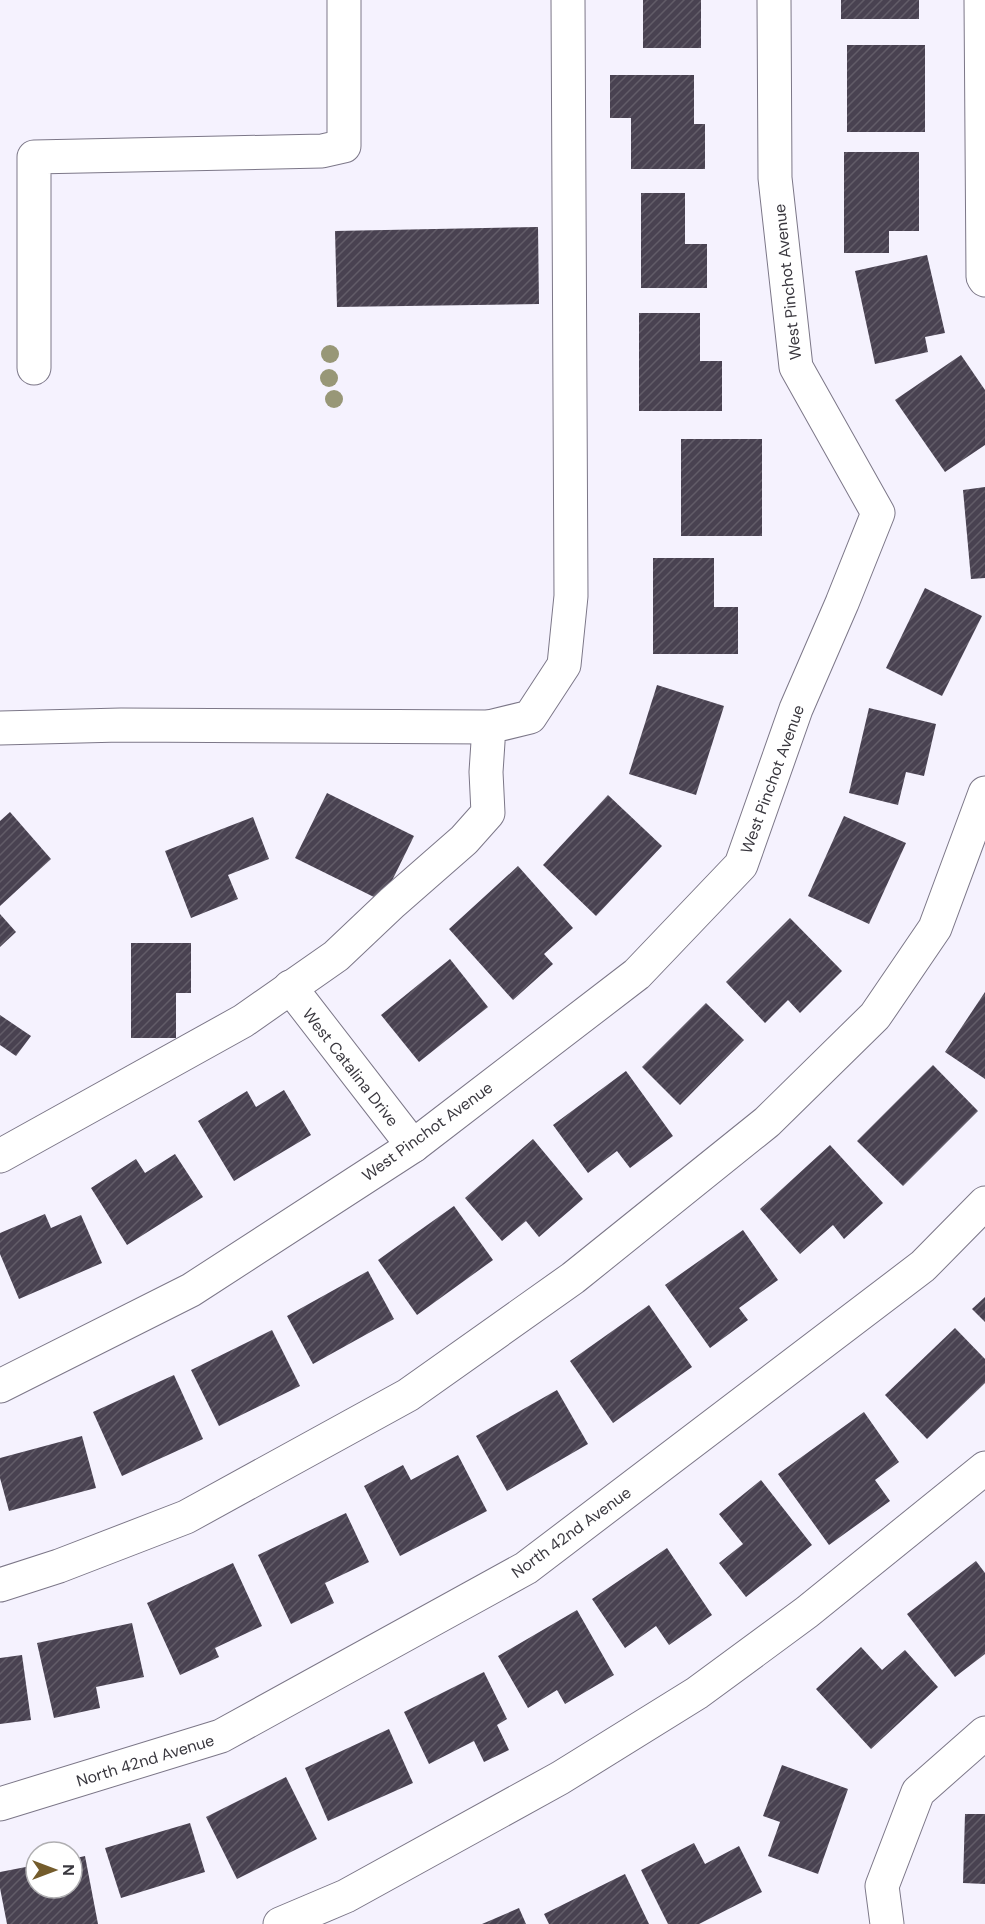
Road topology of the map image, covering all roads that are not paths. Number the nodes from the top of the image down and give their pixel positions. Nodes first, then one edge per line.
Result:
1 (344, 0) edge
2 (568, 0) edge
3 (774, 0) edge
4 (981, 0) edge
5 (985, 280) edge
6 (34, 368) dead end
7 (489, 727) junction
8 (0, 728) edge
9 (985, 793) edge
10 (290, 987) junction
11 (413, 1146) junction
12 (0, 1156) edge
13 (985, 1203) edge
14 (0, 1386) edge
15 (985, 1468) edge
16 (0, 1585) edge
17 (981, 1740) edge
18 (0, 1804) edge
19 (280, 1924) edge
20 (886, 1924) edge

1 - 6 street
2 - 7 street
3 - 11 street, West Pinchot Avenue
4 - 5 street
7 - 8 street
7 - 10 street
9 - 16 street
10 - 11 street, West Catalina Drive
10 - 12 street
11 - 14 street, West Pinchot Avenue
13 - 18 street, North 42nd Avenue
15 - 19 street
17 - 20 street

